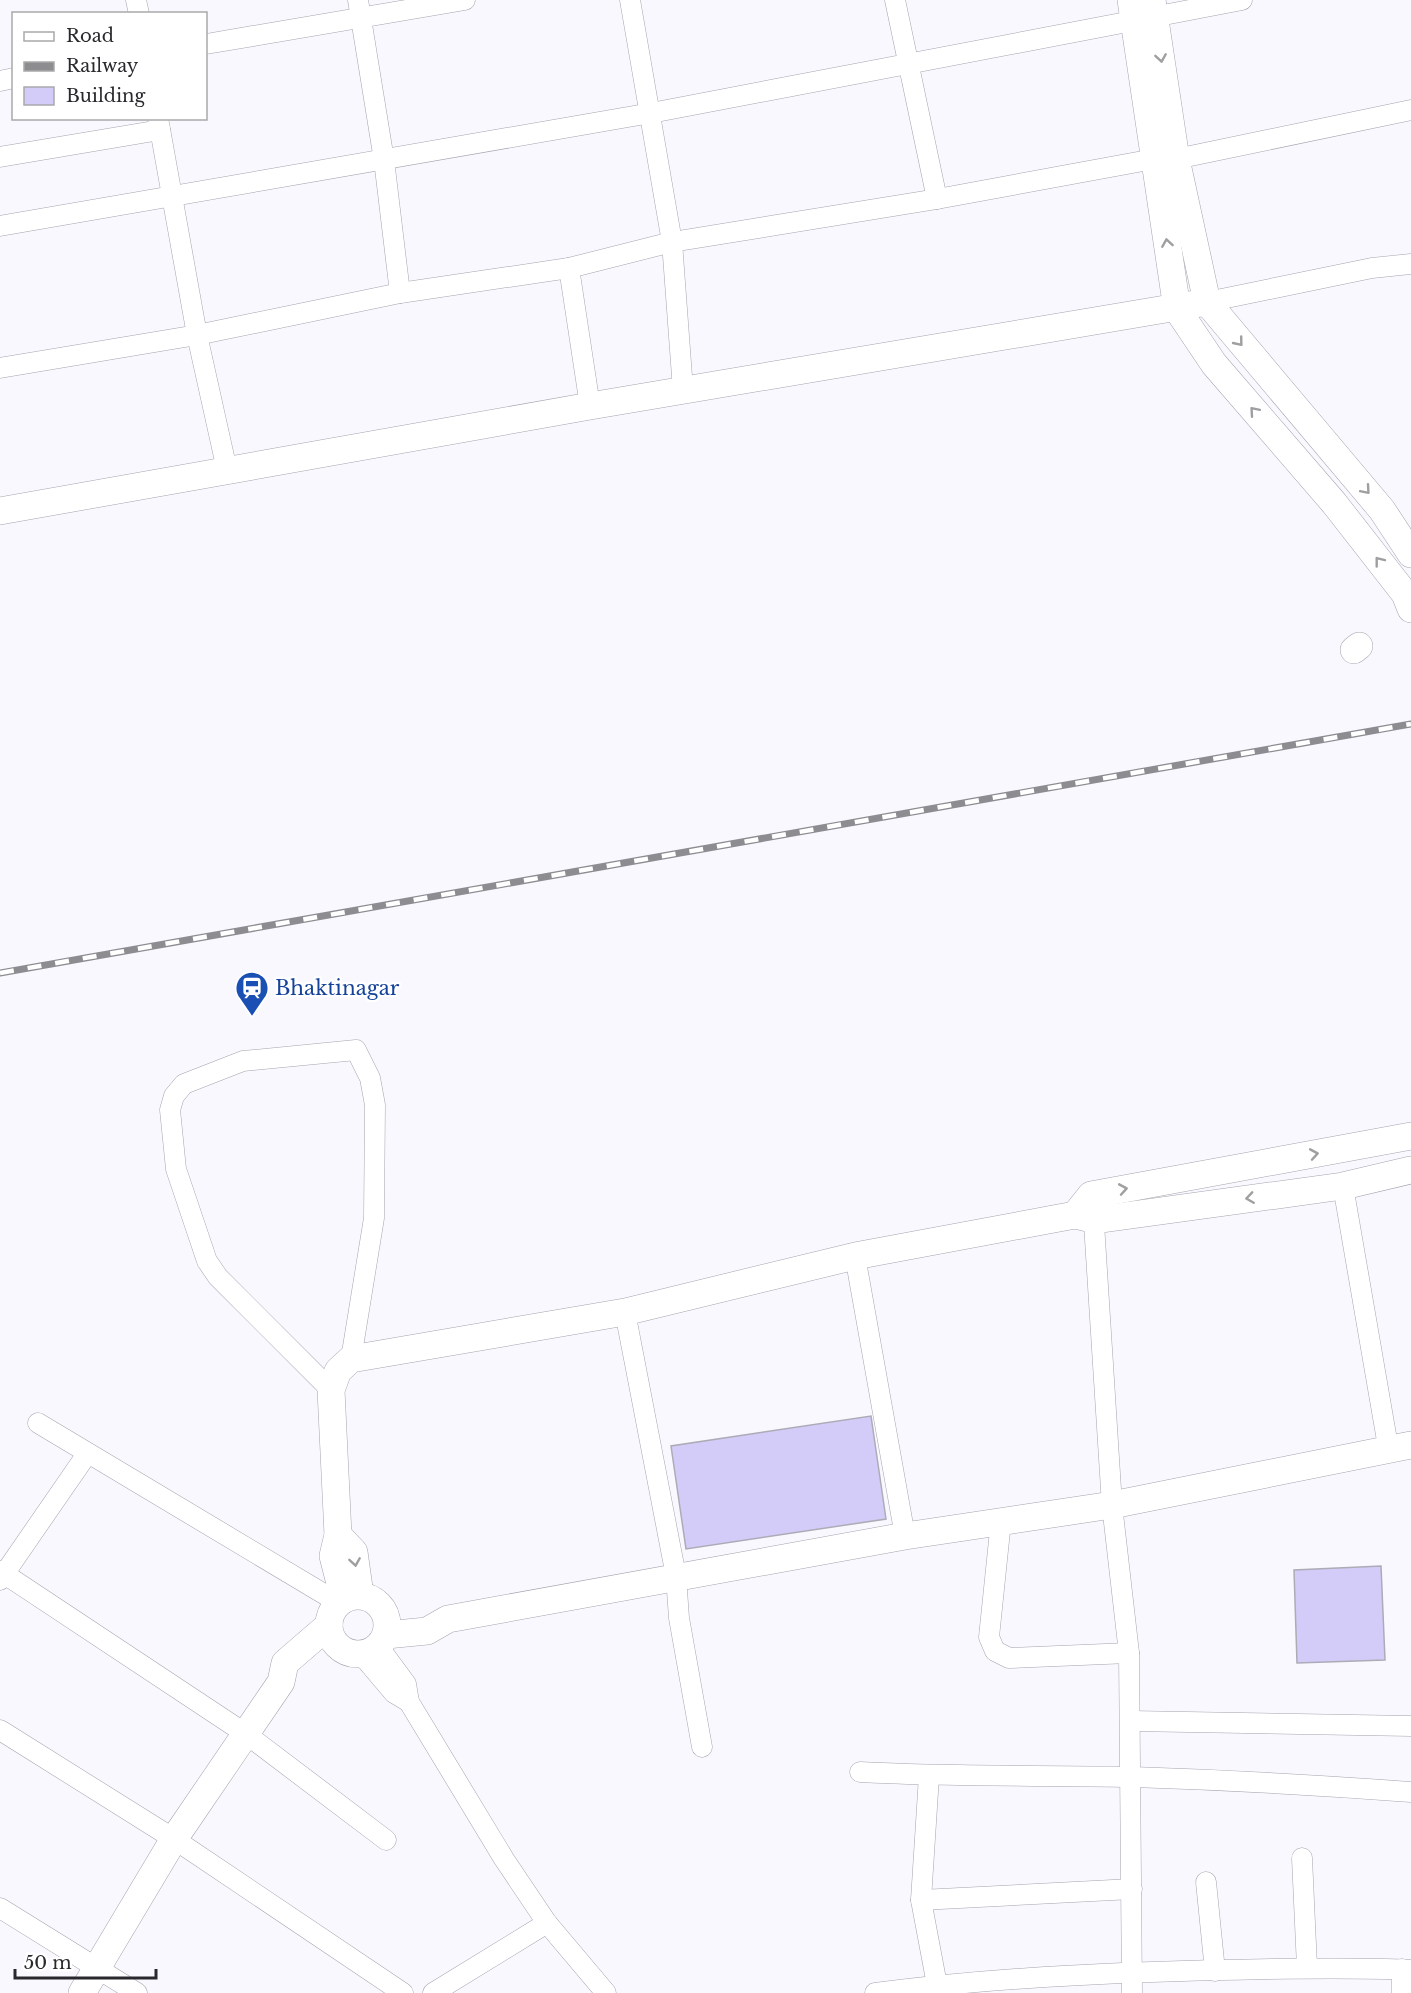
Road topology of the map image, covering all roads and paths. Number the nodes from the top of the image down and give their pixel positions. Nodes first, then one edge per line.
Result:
1 (465, 0) edge
2 (630, 0) edge
3 (895, 0) edge
4 (1242, 0) edge
5 (360, 9) edge
6 (1143, 10) edge
7 (207, 44) edge
8 (910, 64) junction
9 (1411, 110) edge
10 (651, 113) junction
11 (159, 124) edge
12 (0, 156) edge
13 (1165, 159) junction
14 (384, 160) junction
15 (172, 195) junction
16 (937, 199) junction
17 (0, 226) edge
18 (672, 242) junction
19 (1411, 264) edge
20 (569, 268) junction
21 (400, 292) junction
22 (1207, 302) junction
23 (1177, 309) junction
24 (197, 335) junction
25 (0, 368) edge
26 (684, 390) junction
27 (590, 406) junction
28 (226, 470) junction
29 (0, 512) edge
30 (1411, 554) edge
31 (1411, 609) edge
32 (1411, 1136) edge
33 (1411, 1170) edge
34 (1343, 1186) junction
35 (1087, 1210) junction
36 (855, 1256) junction
37 (625, 1312) junction
38 (351, 1359) junction
39 (331, 1390) junction
40 (38, 1423) dead end
41 (1400, 1448) edge
42 (87, 1454) junction
43 (1112, 1504) junction
44 (1000, 1521) junction
45 (905, 1536) junction
46 (2, 1575) edge
47 (676, 1576) junction
48 (341, 1612) junction
49 (378, 1638) junction
50 (1129, 1653) junction
51 (1131, 1721) junction
52 (1411, 1726) edge
53 (0, 1730) edge
54 (246, 1734) junction
55 (702, 1747) dead end
56 (860, 1772) dead end
57 (929, 1776) junction
58 (1132, 1777) junction
59 (1411, 1792) edge
60 (174, 1839) junction
61 (386, 1840) dead end
62 (1302, 1858) dead end
63 (1206, 1882) dead end
64 (1132, 1889) junction
65 (921, 1900) junction
66 (0, 1908) edge
67 (547, 1923) junction
68 (1307, 1967) junction
69 (97, 1970) junction
70 (1407, 1970) edge
71 (1133, 1971) junction
72 (1215, 1971) junction
73 (937, 1985) junction
74 (994, 1987) edge
75 (82, 1993) edge
76 (137, 1993) edge
77 (403, 1993) edge
78 (433, 1993) edge
79 (606, 1993) edge
80 (875, 1993) edge
81 (1132, 1993) edge
82 (1402, 1993) edge

1 - 5 street
2 - 10 street
3 - 8 street
4 - 6 street
5 - 7 street
5 - 14 street
6 - 8 street
6 - 13 street
8 - 10 street
8 - 16 street
9 - 13 street
10 - 14 street
10 - 18 street
11 - 12 street
11 - 15 street
13 - 16 street
13 - 22 street
23 -> 13 street
14 - 15 street
14 - 21 street
15 - 17 street
15 - 24 street
16 - 18 street
18 - 20 street
18 - 26 street
19 - 22 street
20 - 21 street
20 - 27 street
21 - 24 street
22 - 23 street
22 -> 30 street
23 - 26 street
31 -> 23 street
24 - 25 street
24 - 28 street
26 - 27 street
27 - 28 street
28 - 29 street
35 -> 32 street
33 - 34 street
34 -> 35 street
34 - 41 street
35 - 36 street
35 - 43 street
36 - 37 street
36 - 45 street
37 - 38 street
37 - 47 street
38 - 39 street
38 - 39 street
39 - 48 street
40 - 42 street
41 - 43 street
42 - 46 street
42 - 48 street
43 - 44 street
43 - 50 street
44 - 45 street
44 - 50 street
45 - 47 street
46 - 54 street
47 - 49 street
47 - 55 street
48 - 49 street
48 - 49 street
48 - 54 street
49 - 67 street
50 - 51 street
51 - 52 street
51 - 58 street
53 - 60 street
54 - 60 street
54 - 61 street
56 - 57 street
57 - 58 street
57 - 65 street
58 - 59 street
58 - 64 street
60 - 69 street
60 - 77 street
62 - 68 street
63 - 72 street
64 - 65 street
64 - 71 street
65 - 73 street
66 - 69 street
67 - 78 street
67 - 79 street
68 - 70 street
68 - 72 street
69 - 75 street
69 - 76 street
70 - 82 street
71 - 72 street
71 - 74 street
71 - 81 street
73 - 74 street
73 - 80 street

